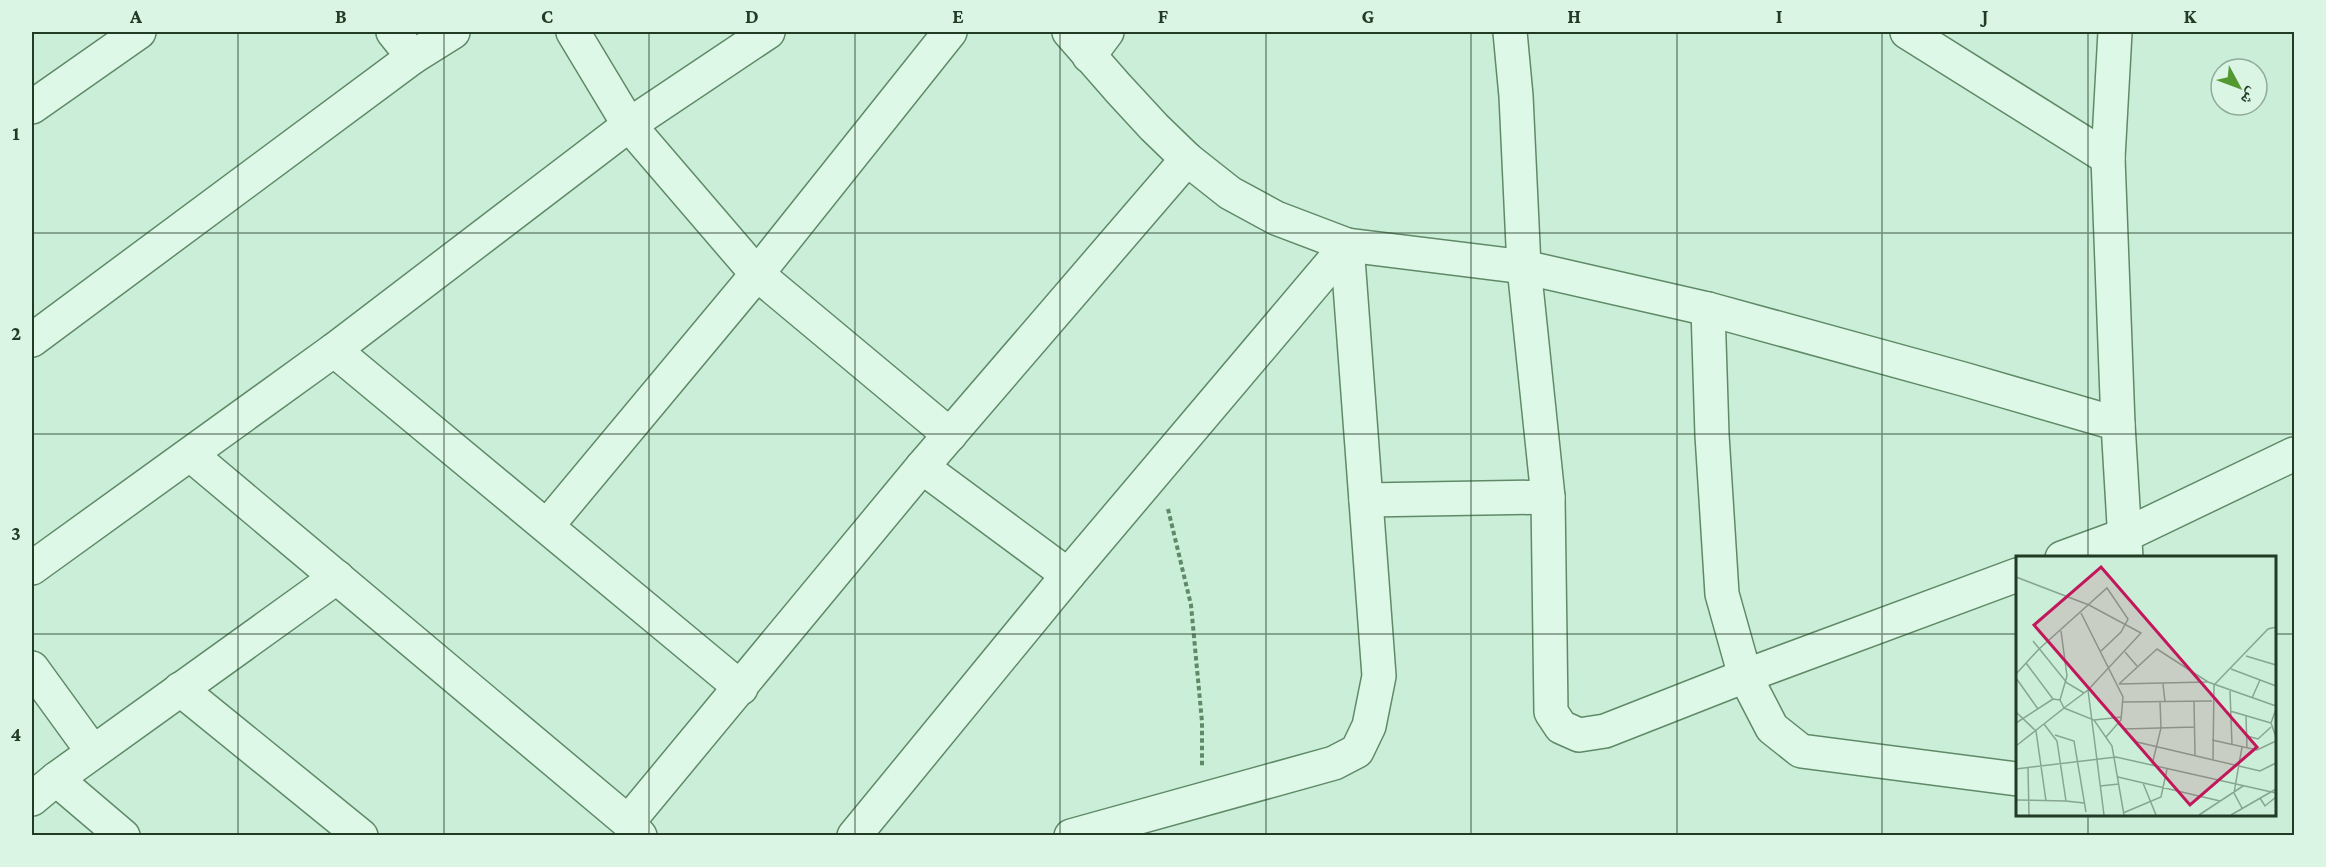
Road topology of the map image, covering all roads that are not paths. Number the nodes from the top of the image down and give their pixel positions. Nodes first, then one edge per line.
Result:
1 (139, 32) edge
2 (393, 32) edge
3 (453, 32) edge
4 (573, 32) edge
5 (768, 32) edge
6 (950, 32) edge
7 (1069, 32) edge
8 (1510, 32) edge
9 (1907, 32) edge
10 (2115, 32) edge
11 (1098, 44) edge
12 (413, 57) junction
13 (32, 107) edge
14 (629, 125) junction
15 (2108, 158) junction
16 (1187, 159) junction
17 (1347, 245) junction
18 (1524, 267) junction
19 (757, 274) junction
20 (1708, 309) junction
21 (32, 340) edge
22 (334, 350) junction
23 (2118, 424) junction
24 (950, 435) junction
25 (2295, 454) edge
26 (191, 455) junction
27 (922, 467) junction
28 (1548, 497) junction
29 (1366, 500) junction
30 (547, 526) junction
31 (2125, 546) edge
32 (2072, 556) edge
33 (32, 568) edge
34 (1068, 575) junction
35 (2016, 575) edge
36 (337, 577) junction
37 (32, 668) edge
38 (1745, 676) junction
39 (741, 688) junction
40 (180, 689) junction
41 (93, 752) junction
42 (2016, 779) edge
43 (44, 789) edge
44 (634, 829) edge
45 (123, 836) edge
46 (361, 836) edge
47 (854, 836) edge
48 (1071, 836) edge

1 - 13 street
2 - 12 street
3 - 12 street
4 - 14 street
5 - 14 street
6 - 19 street
7 - 11 street
8 - 18 street
9 - 15 street
10 - 15 street
11 - 16 street
12 - 21 street
14 - 19 street
14 - 22 street
15 - 23 street
16 - 17 street
16 - 24 street
17 - 18 street
17 - 29 street
17 - 34 street
18 - 20 street
18 - 28 street
19 - 24 street
19 - 30 street
20 - 23 street
20 - 38 street
22 - 26 street
22 - 30 street
23 - 31 street
24 - 27 street
25 - 31 street
26 - 33 street
26 - 36 street
27 - 34 street
27 - 39 street
28 - 29 street
28 - 38 street
29 - 48 street
30 - 39 street
31 - 32 street
34 - 47 street
35 - 38 street
36 - 40 street
36 - 44 street
37 - 41 street
38 - 42 street
39 - 44 street
40 - 41 street
40 - 46 street
41 - 43 street
43 - 45 street

